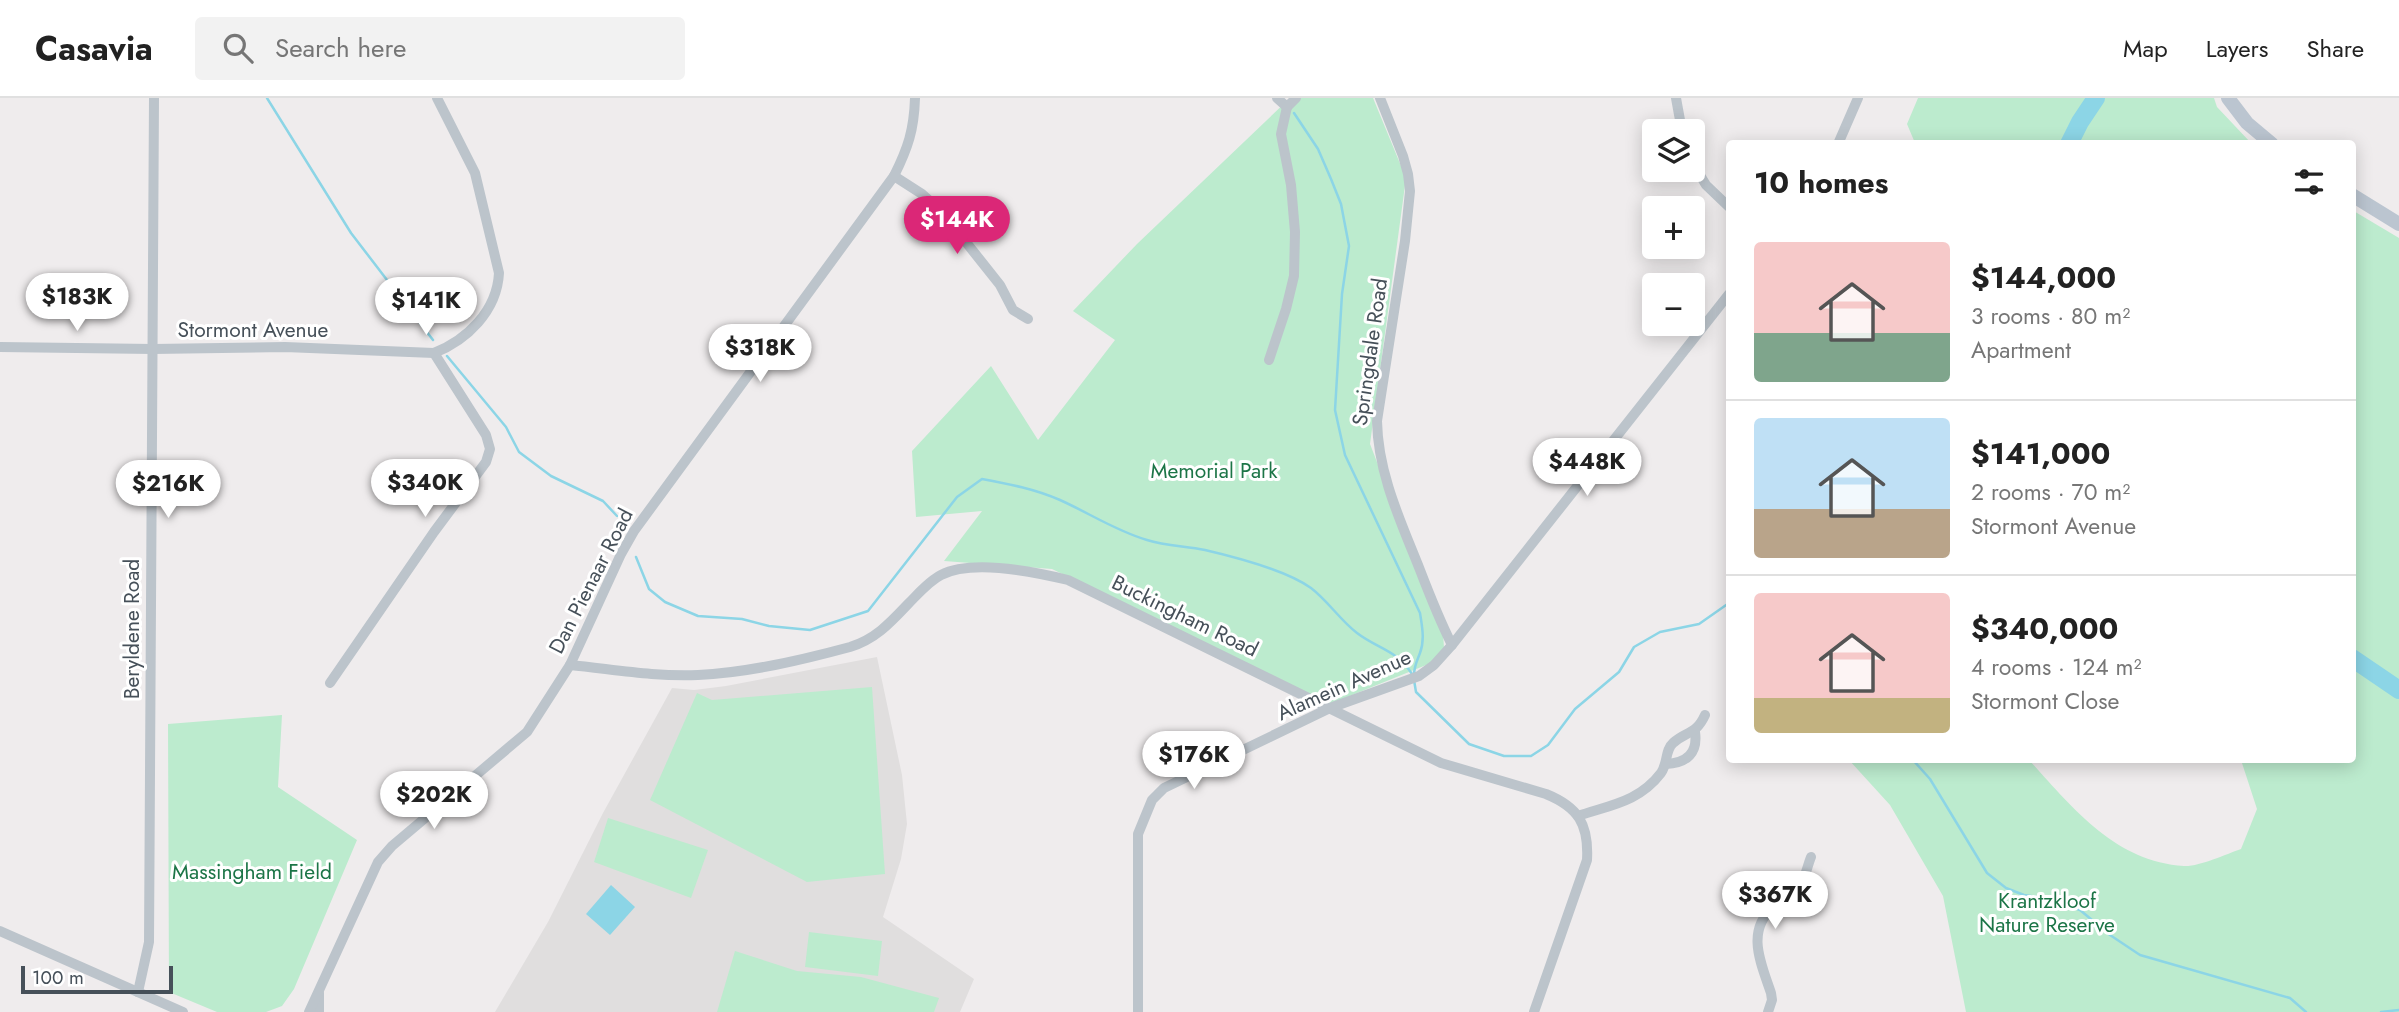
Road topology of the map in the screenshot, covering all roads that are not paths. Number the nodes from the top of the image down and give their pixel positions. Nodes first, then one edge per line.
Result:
1 (154, 98) edge
2 (437, 98) edge
3 (915, 98) edge
4 (1277, 98) edge
5 (1296, 98) edge
6 (1380, 98) edge
7 (1676, 98) edge
8 (1858, 98) edge
9 (2228, 98) edge
10 (1287, 107) junction
11 (1680, 119) edge
12 (1840, 140) edge
13 (2267, 140) edge
14 (894, 176) junction
15 (1704, 182) edge
16 (2356, 197) edge
17 (1726, 204) edge
18 (2399, 224) edge
19 (1726, 298) edge
20 (1028, 319) dead end
21 (0, 346) edge
22 (153, 349) junction
23 (434, 353) junction
24 (1269, 360) dead end
25 (1452, 645) junction
26 (570, 665) junction
27 (330, 683) dead end
28 (1330, 708) junction
29 (1705, 715) dead end
30 (1695, 732) junction
31 (1666, 764) junction
32 (1578, 816) junction
33 (1811, 856) dead end
34 (0, 931) edge
35 (319, 989) junction
36 (138, 992) junction
37 (183, 1012) edge
38 (309, 1012) edge
39 (319, 1012) edge
40 (1138, 1012) edge
41 (1534, 1012) edge
42 (1768, 1012) edge

1 - 22 street, Beryldene Road
2 - 23 street
3 - 14 street, Dan Pienaar Road
4 - 10 street
5 - 10 street
6 - 25 street, Springdale Road
7 - 11 street
8 - 12 street
9 - 13 main road
10 - 24 street
14 - 20 street
14 - 26 street, Dan Pienaar Road
15 - 17 street
16 - 18 main road
19 - 25 street, Alamein Avenue
21 - 22 street, Stormont Avenue
22 - 23 street, Stormont Avenue
22 - 36 street, Beryldene Road
23 - 27 street
25 - 28 street, Alamein Avenue
26 - 28 street, Buckingham Road
26 - 35 street, Dan Pienaar Road
28 - 32 street, Buckingham Road
28 - 40 street, Alamein Avenue
29 - 30 street
30 - 31 street
30 - 31 street
31 - 32 street
32 - 41 street
33 - 42 street
34 - 36 street
35 - 38 street, Dan Pienaar Road
35 - 39 street, Dan Pienaar Road
36 - 37 street

